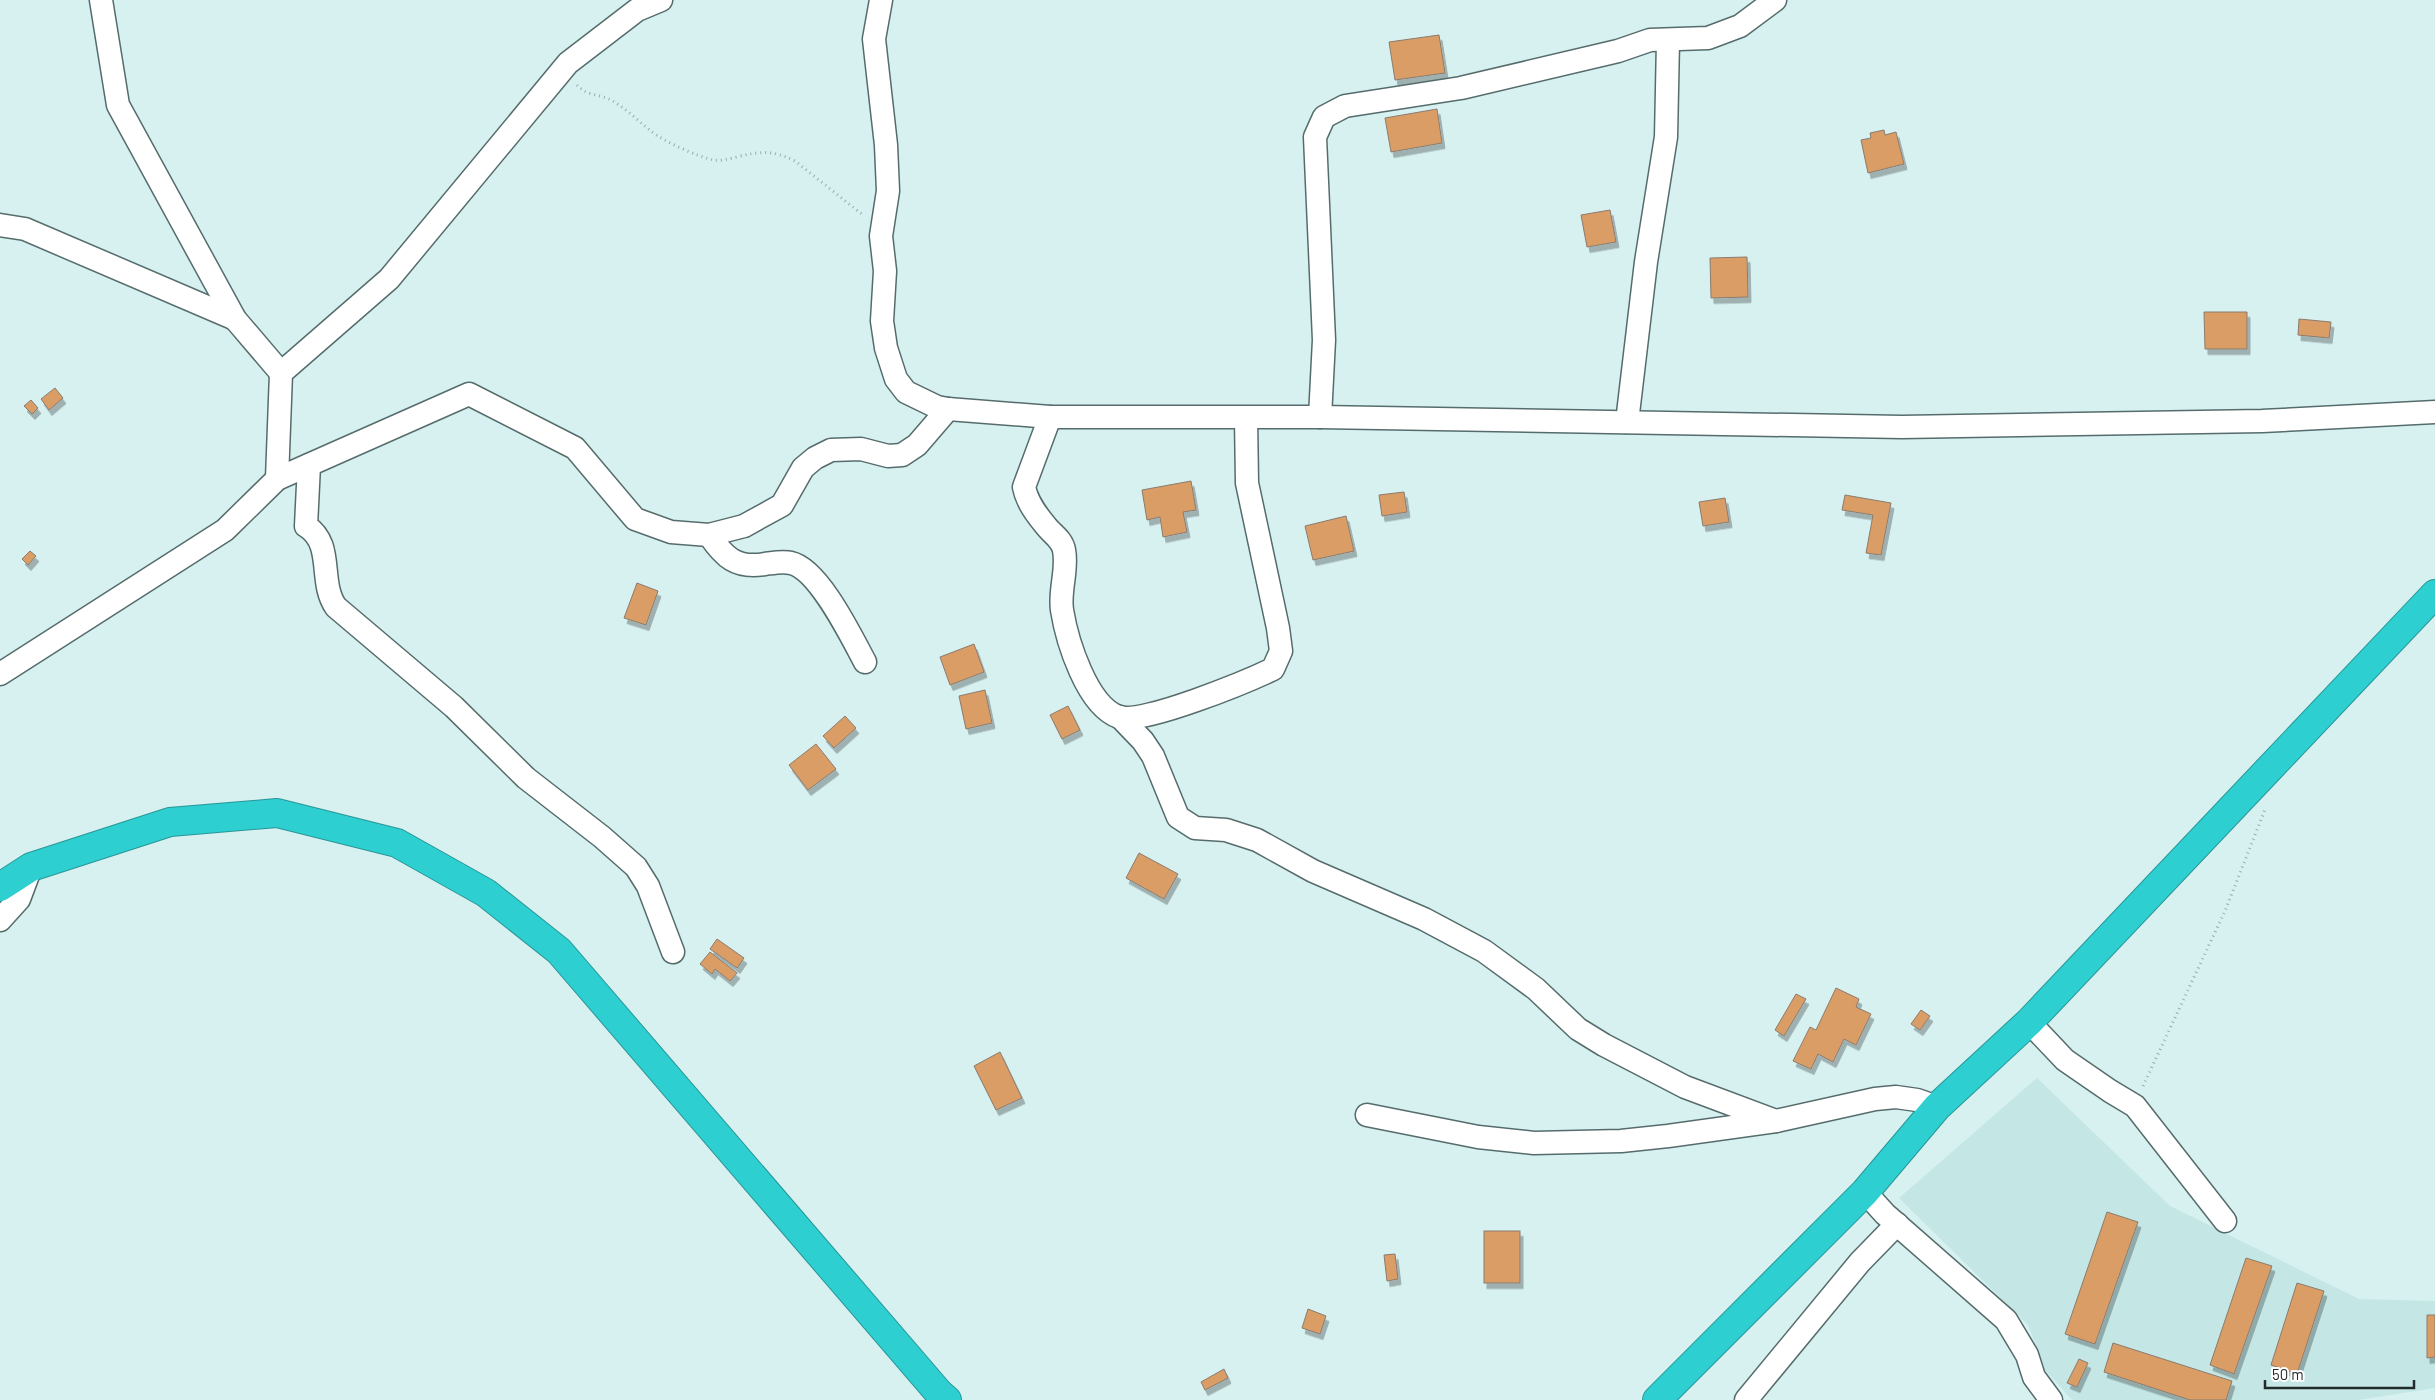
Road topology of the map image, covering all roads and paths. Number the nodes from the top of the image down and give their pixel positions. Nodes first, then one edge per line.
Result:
1 (101, 0) edge
2 (661, 0) edge
3 (881, 0) edge
4 (1775, 0) edge
5 (1668, 41) junction
6 (568, 63) junction
7 (0, 225) edge
8 (881, 236) junction
9 (235, 319) junction
10 (281, 373) junction
11 (948, 409) junction
12 (2435, 412) edge
13 (1050, 417) junction
14 (1320, 417) junction
15 (1246, 418) junction
16 (1626, 422) junction
17 (309, 465) junction
18 (277, 479) junction
19 (709, 535) junction
20 (2435, 594) edge
21 (865, 662) dead end
22 (0, 674) edge
23 (1120, 717) junction
24 (2269, 800) dead end
25 (31, 867) junction
26 (0, 887) edge
27 (0, 920) edge
28 (673, 952) dead end
29 (2029, 1022) junction
30 (2135, 1106) junction
31 (1937, 1107) junction
32 (1367, 1115) dead end
33 (1776, 1121) junction
34 (1865, 1192) junction
35 (2225, 1221) dead end
36 (1897, 1224) junction
37 (947, 1400) edge
38 (1657, 1400) edge
39 (1746, 1400) edge
40 (2051, 1400) edge

1 - 9 street
2 - 6 street
3 - 8 street
4 - 5 street
5 - 14 street
5 - 16 street
6 - 8 path
6 - 10 street
7 - 9 street
8 - 11 street
9 - 10 street
10 - 18 street
11 - 13 street
11 - 19 street
12 - 16 street
13 - 15 street
13 - 23 street
14 - 15 street
14 - 16 street
15 - 23 street
17 - 18 street
17 - 19 street
17 - 28 street
18 - 22 street
19 - 21 street
20 - 29 highway
23 - 33 street
24 - 30 path
25 - 26 highway
25 - 27 street
25 - 37 highway
29 - 30 street
29 - 31 highway
30 - 35 street
31 - 33 street
31 - 34 highway
32 - 33 street
34 - 36 street
34 - 38 highway
36 - 39 street
36 - 40 street

